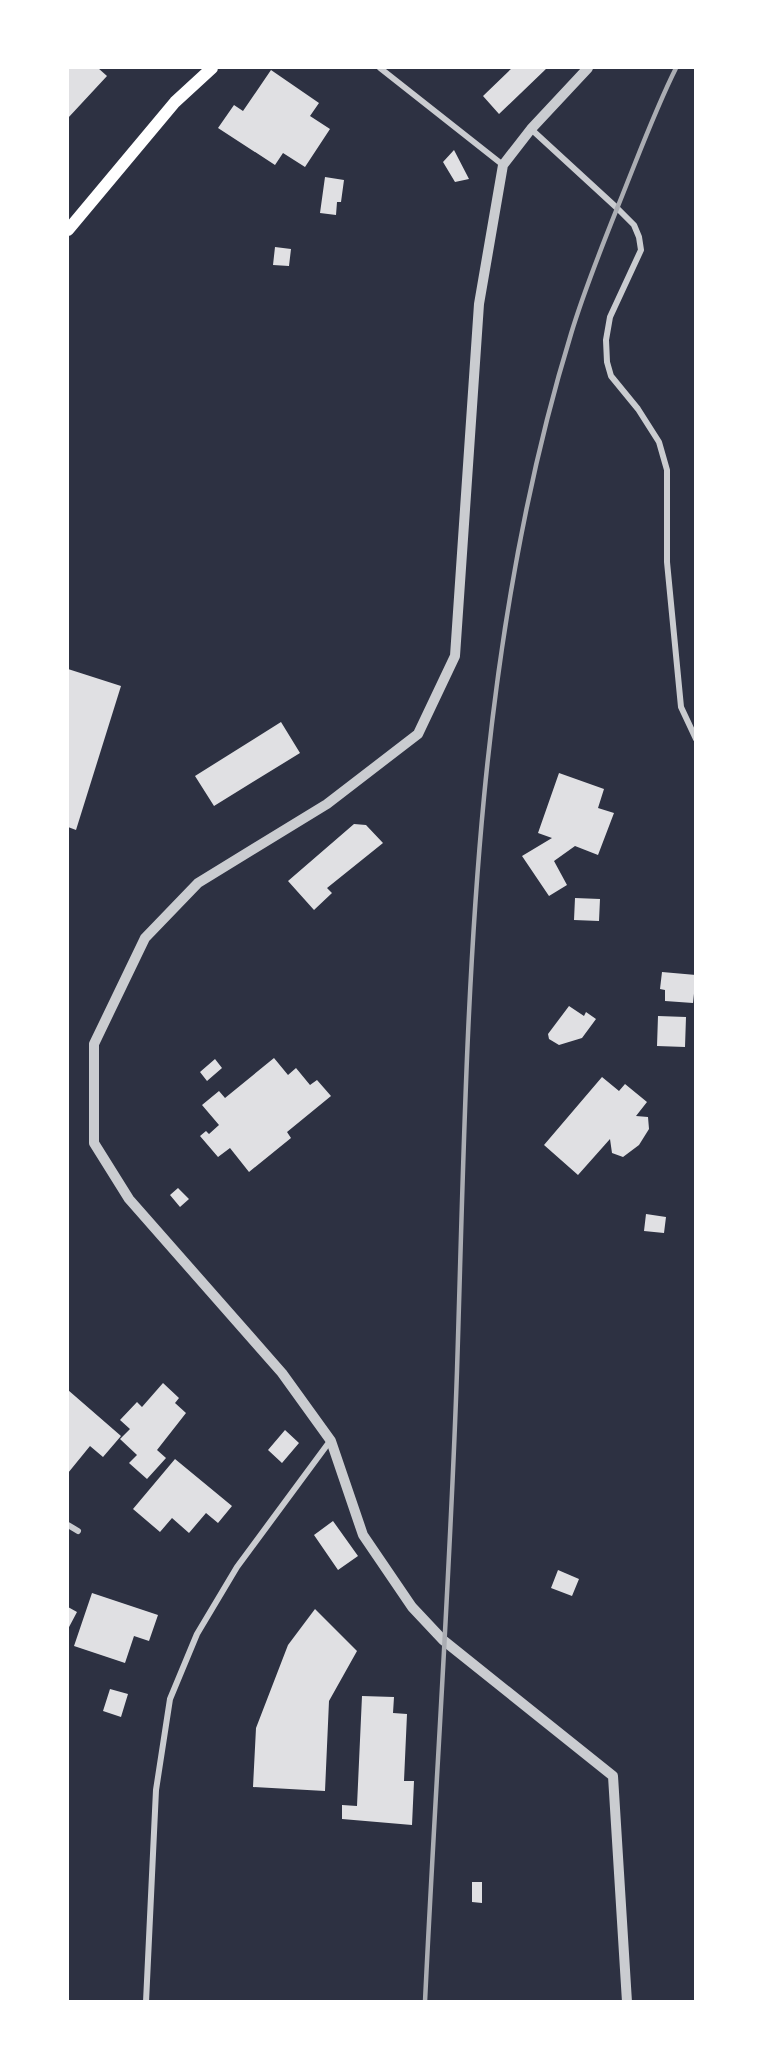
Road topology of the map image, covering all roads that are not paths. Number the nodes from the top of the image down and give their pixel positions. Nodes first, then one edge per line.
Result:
1 (212, 68) edge
2 (380, 68) edge
3 (588, 68) edge
4 (531, 129) junction
5 (503, 165) junction
6 (68, 230) edge
7 (696, 739) edge
8 (331, 1441) junction
9 (68, 1525) edge
10 (78, 1531) dead end
11 (146, 2001) edge
12 (627, 2001) edge

1 - 6 main road
2 - 5 street
3 - 4 street
4 - 5 street
4 - 7 street
5 - 8 street
8 - 11 street
8 - 12 street
9 - 10 street

